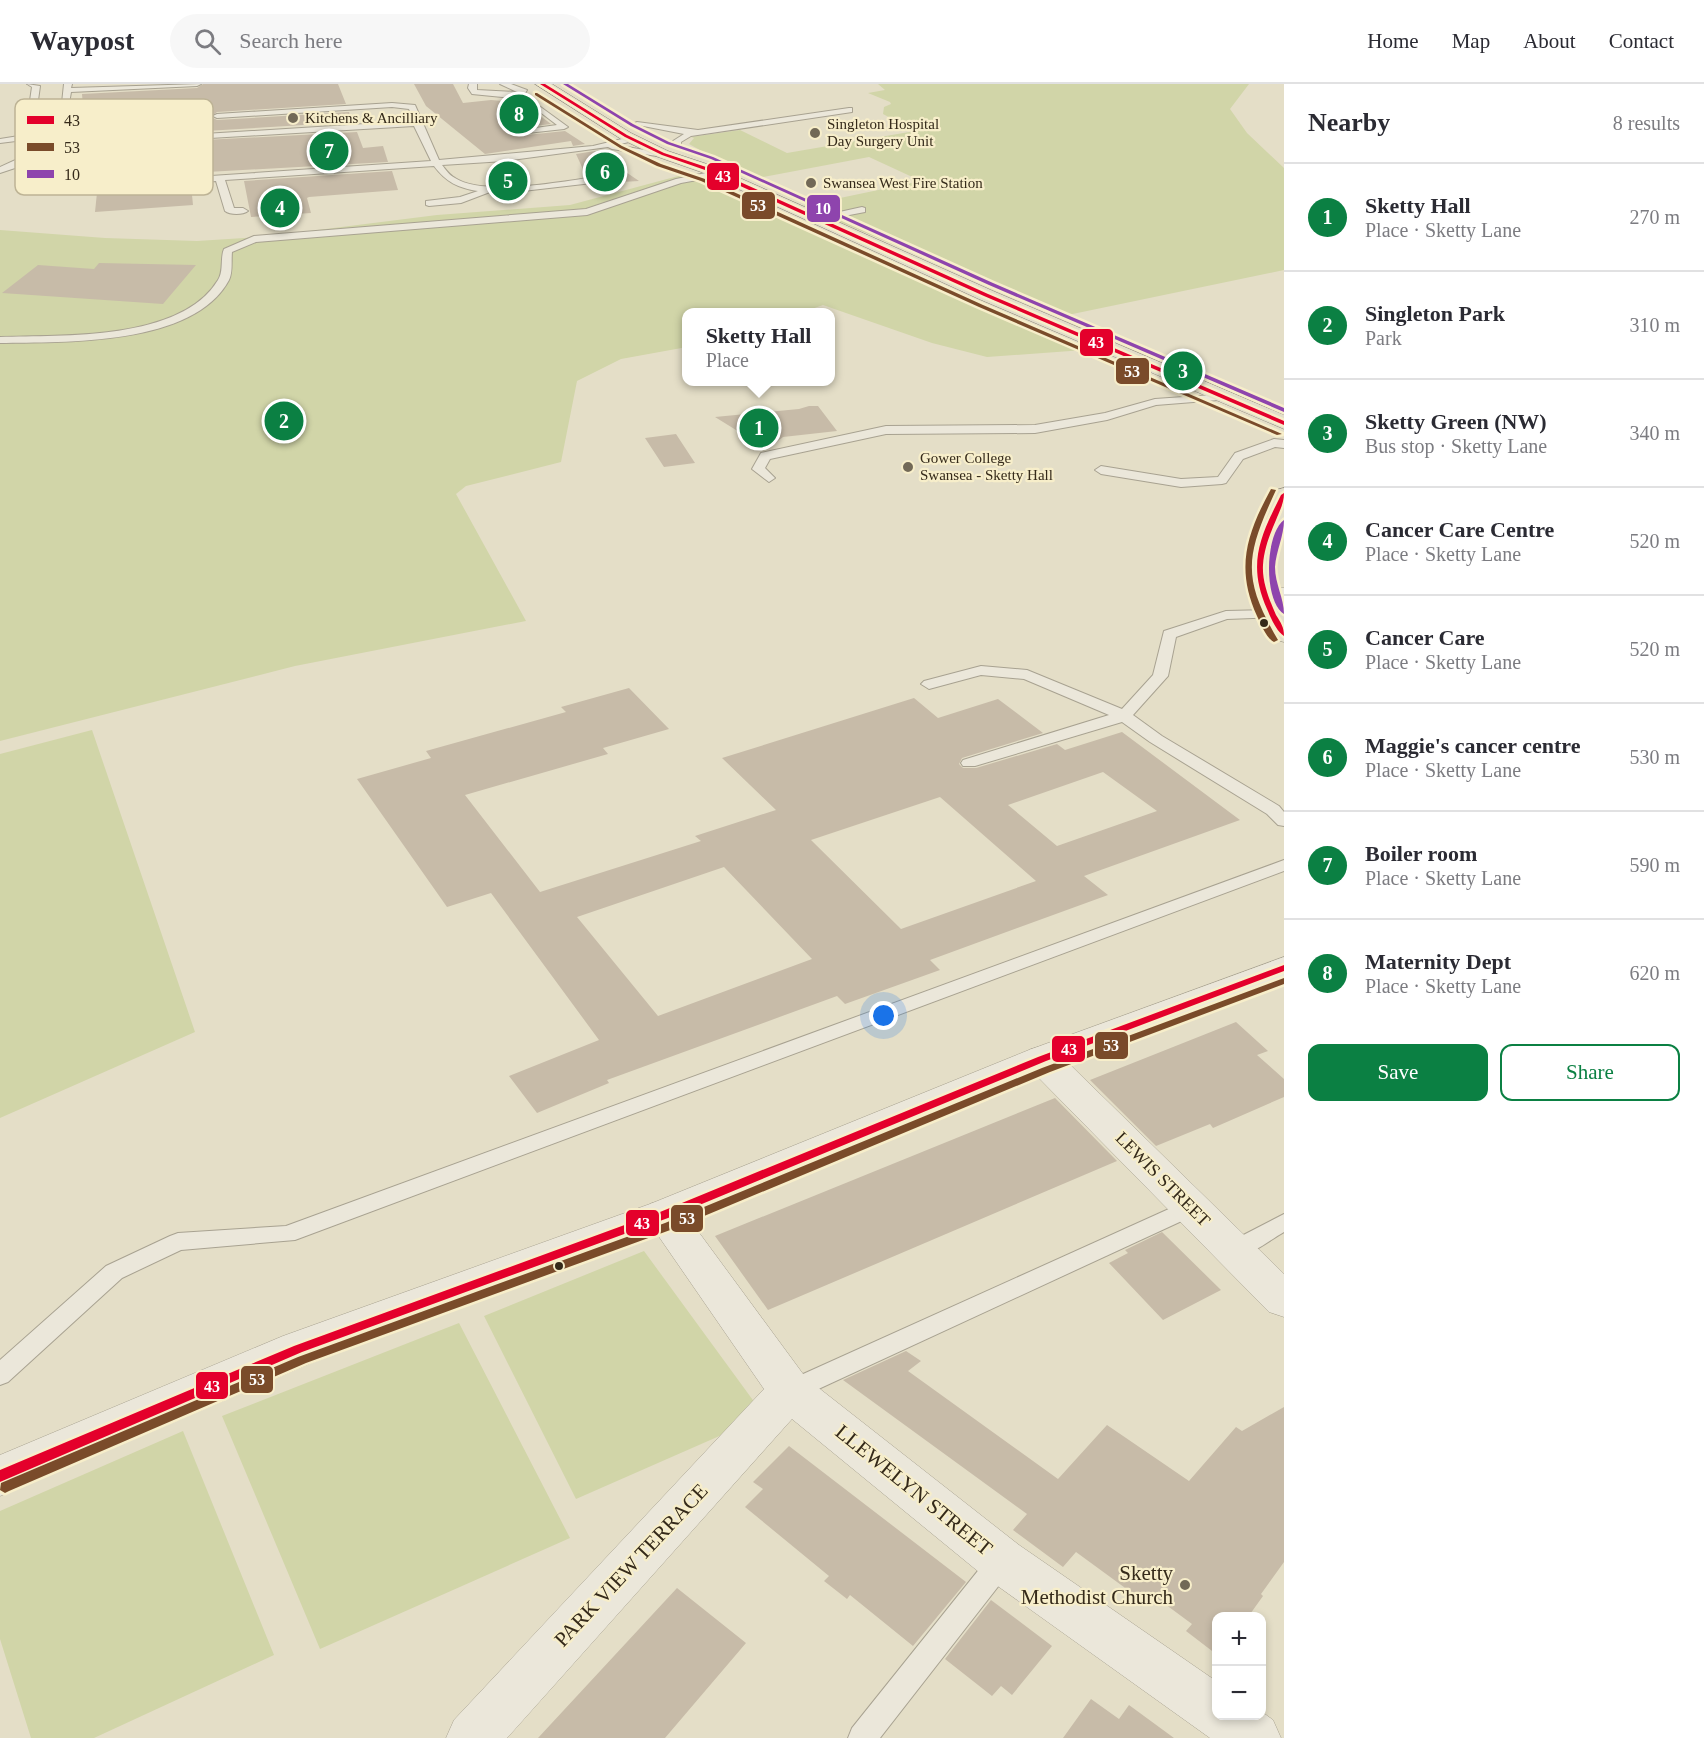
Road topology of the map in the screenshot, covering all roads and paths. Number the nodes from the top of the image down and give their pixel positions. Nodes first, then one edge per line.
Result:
1 (32, 84) edge
2 (197, 84) edge
3 (473, 84) edge
4 (504, 84) edge
5 (542, 84) edge
6 (570, 84) edge
7 (67, 87) edge
8 (519, 96) junction
9 (34, 99) edge
10 (264, 104) dead end
11 (216, 107) dead end
12 (849, 110) dead end
13 (272, 112) junction
14 (417, 123) junction
15 (637, 124) junction
16 (219, 126) junction
17 (213, 127) edge
18 (714, 131) junction
19 (521, 132) dead end
20 (626, 136) junction
21 (15, 139) edge
22 (0, 141) edge
23 (677, 146) junction
24 (593, 148) junction
25 (663, 154) junction
26 (438, 163) junction
27 (15, 165) edge
28 (0, 170) edge
29 (712, 172) junction
30 (213, 179) edge
31 (220, 179) junction
32 (601, 179) dead end
33 (487, 191) junction
34 (429, 203) dead end
35 (862, 210) dead end
36 (243, 211) dead end
37 (813, 219) junction
38 (0, 340) edge
39 (1227, 397) junction
40 (1284, 423) edge
41 (1284, 444) edge
42 (1101, 470) dead end
43 (769, 478) dead end
44 (1284, 495) edge
45 (1275, 610) edge
46 (929, 684) dead end
47 (1124, 716) junction
48 (969, 763) dead end
49 (1284, 821) edge
50 (1284, 865) edge
51 (1284, 968) edge
52 (1042, 1059) junction
53 (1191, 1207) junction
54 (664, 1215) junction
55 (1284, 1222) edge
56 (1234, 1250) junction
57 (1284, 1300) edge
58 (0, 1375) edge
59 (790, 1391) junction
60 (0, 1476) edge
61 (1002, 1562) junction
62 (1212, 1708) edge
63 (1229, 1720) edge
64 (472, 1738) edge
65 (862, 1738) edge
66 (1255, 1738) edge

1 - 9 lane
2 - 7 lane
3 - 8 lane
4 - 8 lane
5 - 20 main road
6 - 15 main road
8 - 19 lane
10 - 13 lane
11 - 16 lane
12 - 18 lane
13 - 14 lane
13 - 16 lane
14 - 16 lane
14 - 26 lane
15 - 18 lane
15 - 23 main road
16 - 17 lane
18 - 23 lane
20 - 24 lane
20 - 25 main road
21 - 22 lane
23 - 29 main road
24 - 25 lane
24 - 26 lane
25 - 29 main road
26 - 31 lane
26 - 33 lane
27 - 28 lane
29 - 37 main road
29 - 38 lane
30 - 31 lane
31 - 36 lane
32 - 33 lane
33 - 34 lane
35 - 37 lane
37 - 39 main road
39 - 40 main road
39 - 43 lane
41 - 42 lane
44 - 45 main road
45 - 47 lane
46 - 47 lane
47 - 48 lane
47 - 49 lane
50 - 58 lane
51 - 52 street
52 - 53 street, LEWIS STREET
52 - 54 street
53 - 56 street, LEWIS STREET
53 - 59 lane
54 - 59 street, LLEWELYN STREET
54 - 60 street
55 - 56 lane
56 - 57 street, LEWIS STREET
59 - 61 street, LLEWELYN STREET
59 - 64 street, PARK VIEW TERRACE
61 - 62 street, LLEWELYN STREET
61 - 65 lane
63 - 66 street

